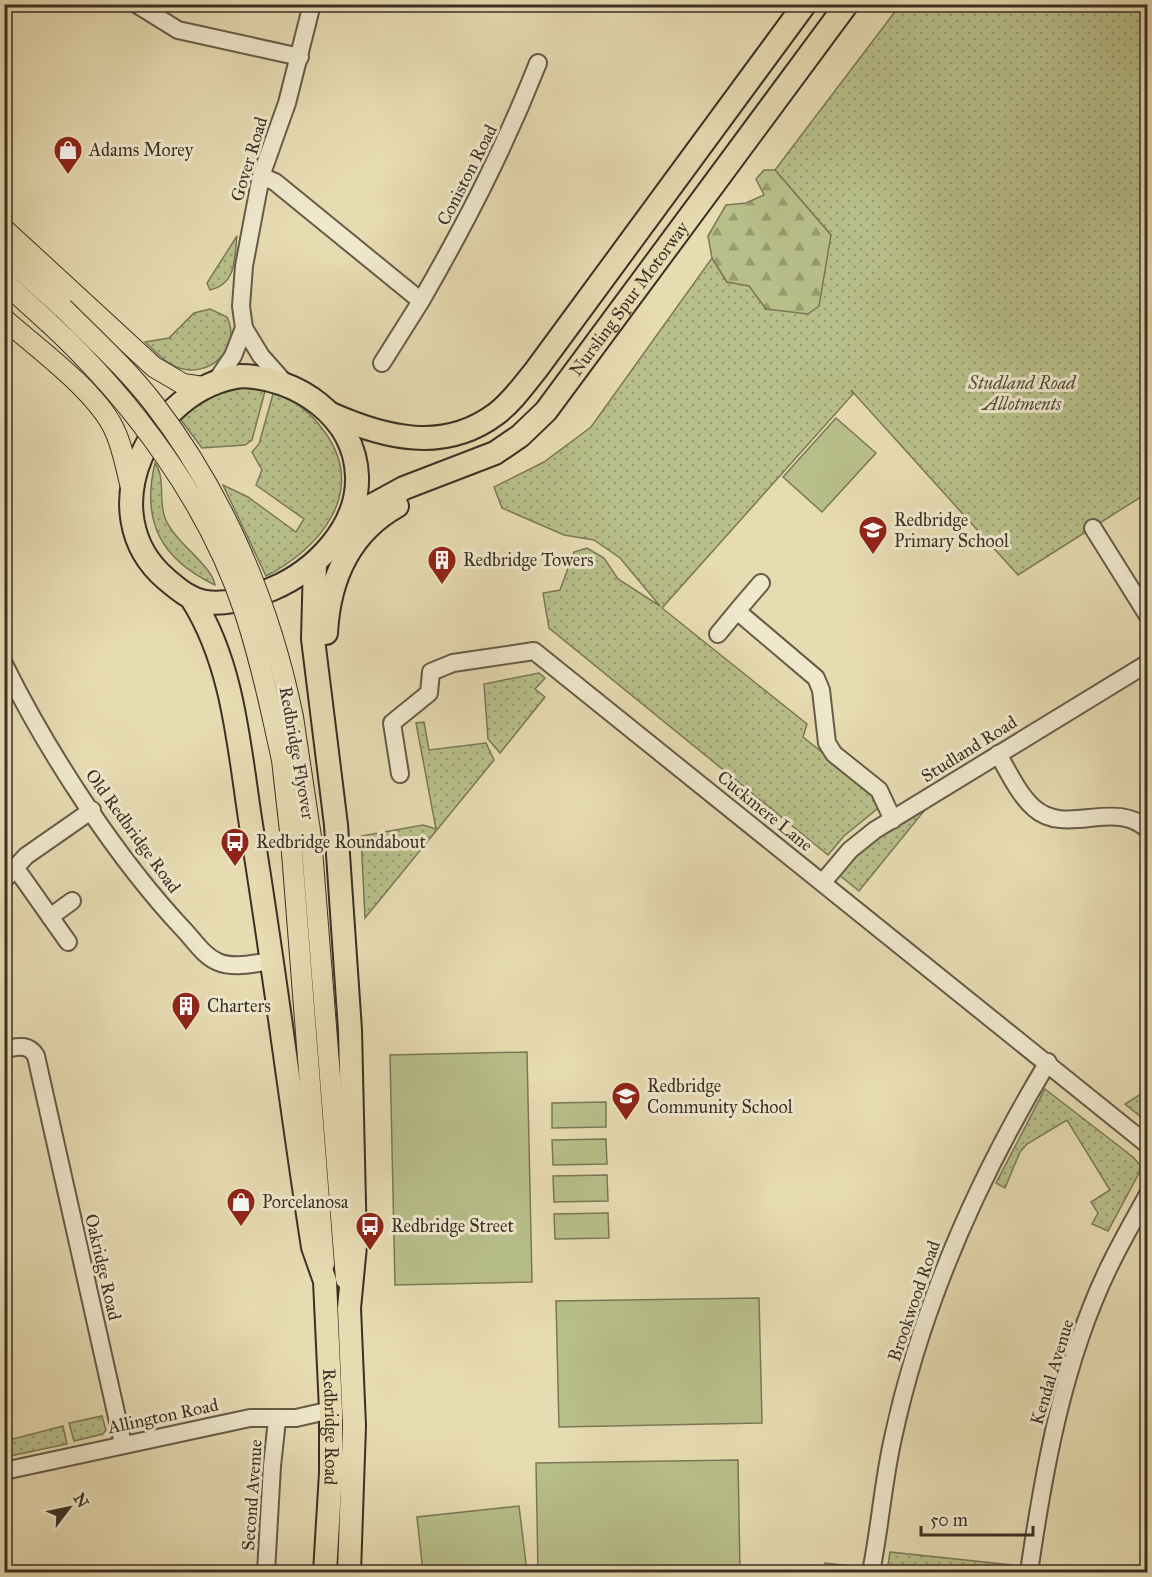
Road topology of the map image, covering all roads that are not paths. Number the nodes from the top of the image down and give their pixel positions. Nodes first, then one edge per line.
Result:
1 (136, 4) edge
2 (312, 4) edge
3 (805, 4) edge
4 (847, 4) edge
5 (300, 57) junction
6 (538, 63) dead end
7 (261, 176) junction
8 (4, 229) edge
9 (4, 255) edge
10 (4, 282) edge
11 (421, 301) junction
12 (4, 319) edge
13 (244, 328) junction
14 (382, 363) dead end
15 (285, 383) junction
16 (210, 384) junction
17 (331, 414) junction
18 (495, 453) junction
19 (132, 491) junction
20 (349, 518) junction
21 (1093, 528) dead end
22 (315, 562) junction
23 (761, 583) dead end
24 (192, 598) junction
25 (737, 611) junction
26 (1148, 616) edge
27 (718, 634) dead end
28 (1148, 663) edge
29 (4, 664) edge
30 (11, 691) edge
31 (322, 700) junction
32 (998, 754) junction
33 (400, 774) dead end
34 (92, 810) junction
35 (893, 820) junction
36 (1148, 830) edge
37 (10, 873) edge
38 (823, 882) junction
39 (72, 901) dead end
40 (50, 917) junction
41 (68, 942) dead end
42 (272, 961) junction
43 (4, 1049) edge
44 (1048, 1062) junction
45 (1148, 1145) edge
46 (1148, 1194) edge
47 (325, 1281) junction
48 (349, 1308) junction
49 (331, 1410) junction
50 (277, 1420) junction
51 (123, 1444) junction
52 (4, 1471) edge
53 (266, 1572) edge
54 (326, 1572) edge
55 (350, 1572) edge
56 (871, 1572) edge
57 (1029, 1572) edge

1 - 5 street
2 - 5 street, Gover Road
3 - 17 highway, Nursling Spur Motorway
4 - 18 highway, Nursling Spur Motorway
5 - 7 street, Gover Road
6 - 11 street, Coniston Road
7 - 11 street
7 - 13 street, Gover Road
8 - 16 main road
9 - 48 main road, Redbridge Flyover, bridge
10 - 47 main road, Redbridge Flyover, bridge
11 - 14 street, Coniston Road
12 - 19 main road
13 - 15 street, Gover Road
13 - 16 street, Gover Road
15 - 16 highway
15 - 17 highway
16 - 19 highway
17 - 20 highway
18 - 20 highway, Nursling Spur Motorway
18 - 31 highway
19 - 24 highway
20 - 22 highway
21 - 26 street
22 - 24 highway
22 - 31 highway
23 - 25 street
24 - 42 highway, Redbridge Road
25 - 27 street
25 - 35 street
28 - 32 street, Studland Road
29 - 30 street, Old Redbridge Road
30 - 34 street, Old Redbridge Road
31 - 48 highway, Redbridge Road
32 - 35 street, Studland Road
32 - 36 street
33 - 38 street, Cuckmere Lane
34 - 37 street
34 - 42 street, Old Redbridge Road
35 - 38 street, Studland Road
37 - 40 street
38 - 44 street, Cuckmere Lane
39 - 40 street
40 - 41 street
42 - 47 highway, Redbridge Road
43 - 51 street, Oakridge Road
44 - 45 street, Cuckmere Lane
44 - 56 street, Brookwood Road
46 - 57 street, Kendal Avenue
47 - 49 highway, Redbridge Road
48 - 55 highway, Redbridge Road
49 - 50 street, Allington Road
49 - 54 highway, Redbridge Road
50 - 51 street, Allington Road
50 - 53 street, Second Avenue
51 - 52 street, Allington Road

